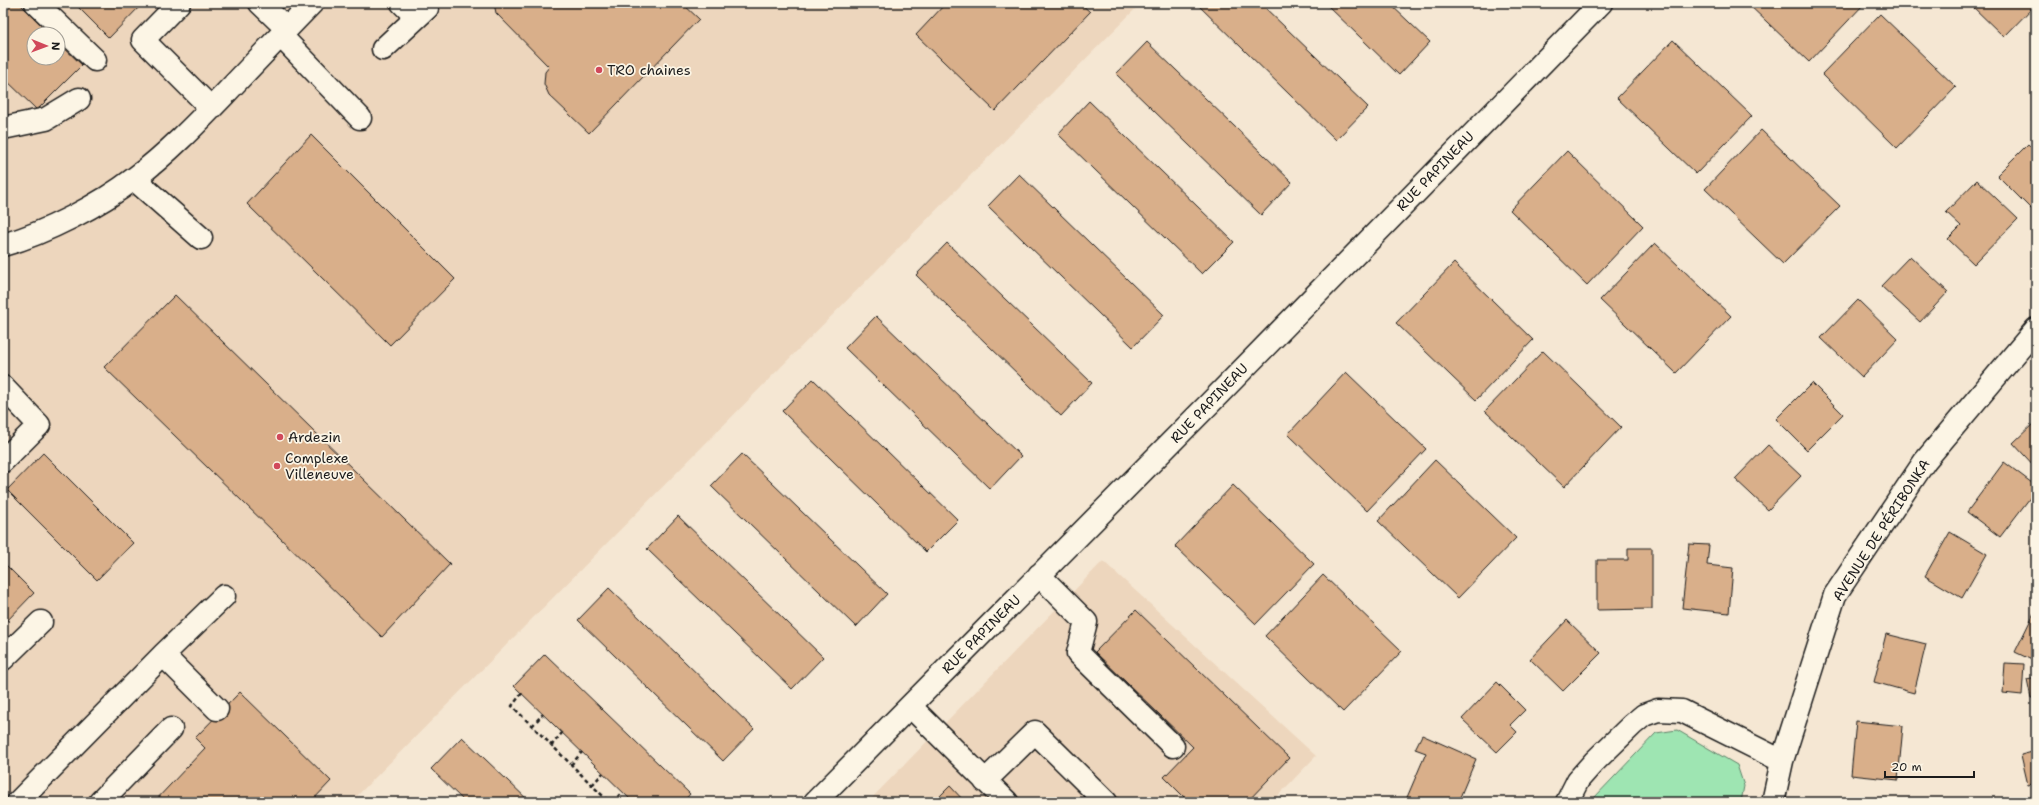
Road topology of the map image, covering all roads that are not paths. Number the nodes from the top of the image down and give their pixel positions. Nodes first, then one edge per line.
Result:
1 (36, 3) edge
2 (179, 3) edge
3 (260, 3) edge
4 (312, 3) edge
5 (1601, 3) edge
6 (415, 9) edge
7 (284, 32) junction
8 (383, 49) dead end
9 (95, 60) dead end
10 (78, 99) dead end
11 (211, 108) junction
12 (360, 118) dead end
13 (3, 128) edge
14 (134, 179) junction
15 (201, 238) dead end
16 (3, 245) edge
17 (2036, 329) edge
18 (3, 387) edge
19 (3, 461) edge
20 (1040, 576) junction
21 (224, 596) dead end
22 (40, 622) dead end
23 (163, 655) junction
24 (3, 659) edge
25 (910, 706) junction
26 (217, 709) dead end
27 (171, 729) dead end
28 (1173, 746) dead end
29 (1782, 761) junction
30 (985, 781) junction
31 (18, 802) edge
32 (100, 802) edge
33 (815, 802) edge
34 (1007, 802) edge
35 (1106, 802) edge
36 (1567, 802) edge
37 (1773, 802) edge

1 - 9 street
2 - 11 street
3 - 7 street
4 - 7 street
5 - 20 street, RUE PAPINEAU
6 - 8 street
7 - 11 street
7 - 12 street
10 - 13 street
11 - 14 street
14 - 15 street
14 - 16 street
17 - 29 street, AVENUE DE PÉRIBONKA
18 - 19 street
20 - 25 street, RUE PAPINEAU
20 - 28 street
21 - 23 street
22 - 24 street
23 - 26 street
23 - 31 street
25 - 30 street
25 - 33 street, RUE PAPINEAU
27 - 32 street
29 - 36 street
29 - 37 street, AVENUE DE PÉRIBONKA
30 - 34 street
30 - 35 street

